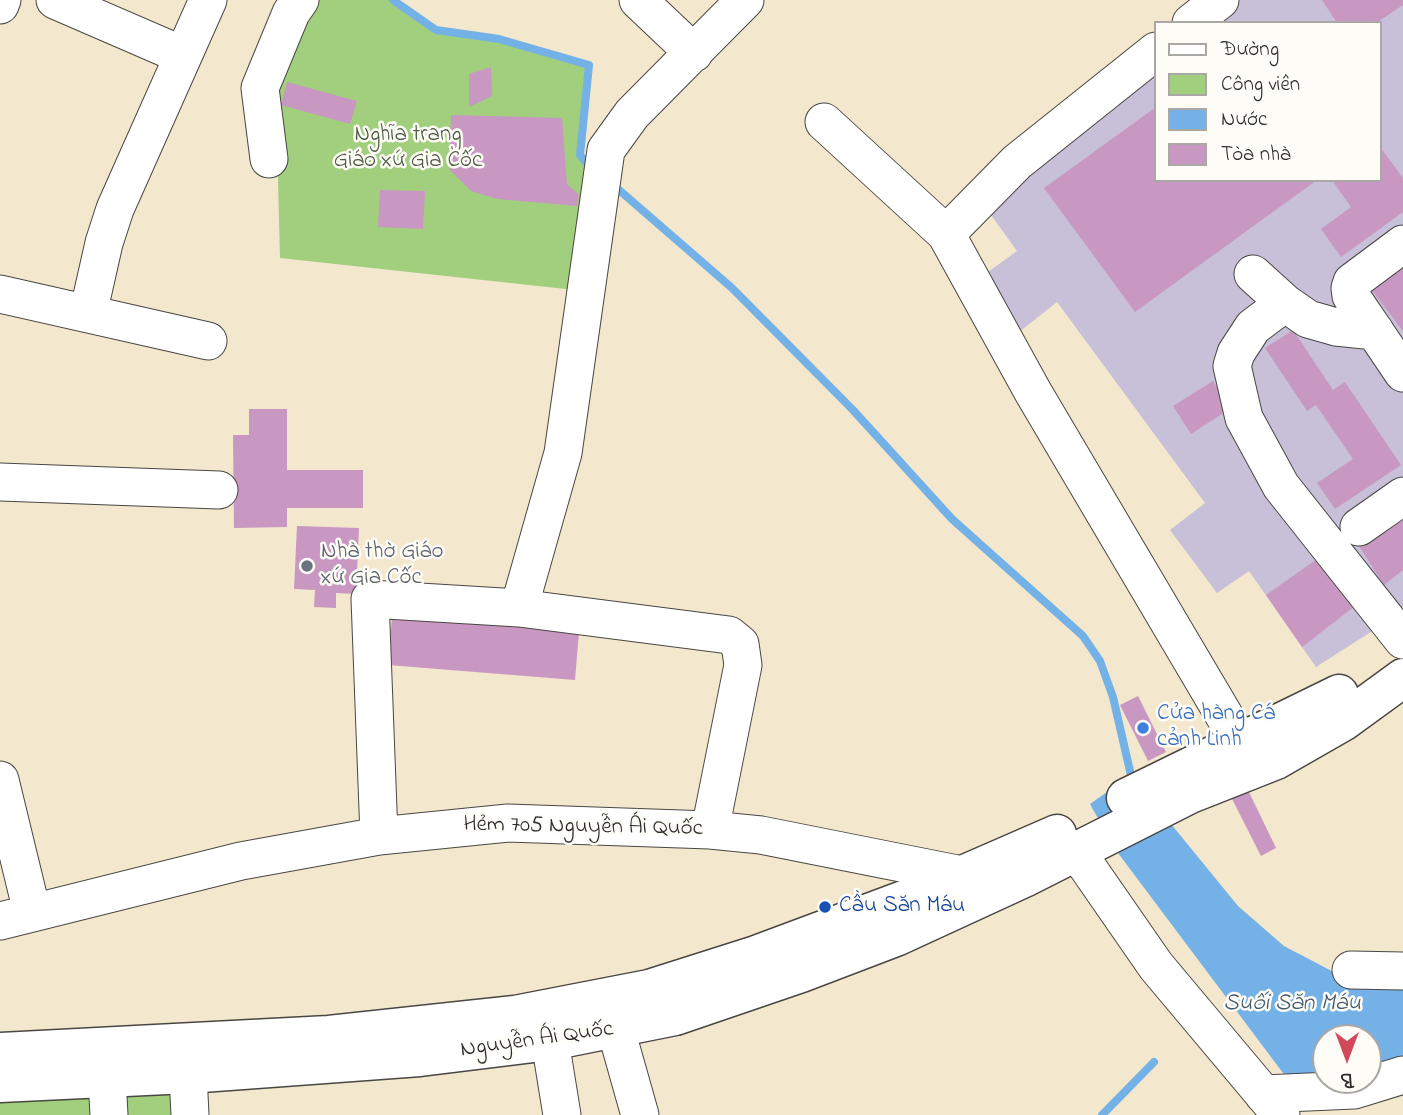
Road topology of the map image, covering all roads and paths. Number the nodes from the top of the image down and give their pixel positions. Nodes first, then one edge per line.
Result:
1 (55, 0) edge
2 (208, 0) edge
3 (300, 0) edge
4 (638, 0) edge
5 (744, 0) edge
6 (1220, 0) edge
7 (1194, 21) edge
8 (694, 53) junction
9 (1154, 53) edge
10 (182, 55) junction
11 (824, 122) dead end
12 (269, 159) dead end
13 (946, 234) junction
14 (1403, 244) edge
15 (1253, 274) dead end
16 (0, 294) edge
17 (1285, 303) junction
18 (88, 314) junction
19 (1375, 331) junction
20 (208, 341) dead end
21 (1403, 373) edge
22 (0, 482) edge
23 (219, 490) dead end
24 (1403, 496) edge
25 (1359, 527) dead end
26 (519, 608) junction
27 (1403, 640) edge
28 (1403, 652) edge
29 (1403, 678) edge
30 (1241, 744) junction
31 (0, 780) edge
32 (1183, 783) junction
33 (710, 830) junction
34 (379, 836) junction
35 (1072, 843) junction
36 (962, 875) junction
37 (16, 916) edge
38 (1351, 970) dead end
39 (1403, 971) edge
40 (616, 1030) junction
41 (550, 1041) junction
42 (0, 1052) edge
43 (188, 1074) junction
44 (1403, 1075) edge
45 (107, 1078) junction
46 (0, 1083) edge
47 (1272, 1104) edge
48 (108, 1115) edge
49 (190, 1115) edge
50 (562, 1115) edge
51 (640, 1115) edge

1 - 10 street
2 - 10 street
3 - 12 street
4 - 8 street
5 - 8 street
6 - 7 street
8 - 26 street
9 - 13 street
10 - 18 street
11 - 13 street
13 - 30 street
14 - 19 street
15 - 17 street
16 - 18 street
17 - 19 street
17 - 27 street
18 - 20 street
19 - 21 street
22 - 23 street
24 - 25 street
26 - 33 street
26 - 34 street
28 - 30 main road
29 - 32 main road
30 - 32 main road
31 - 37 street
32 - 35 main road
33 - 34 street, Hẻm 705 Nguyễn Ái Quốc
33 - 36 street, Hẻm 705 Nguyễn Ái Quốc
34 - 37 street, Hẻm 705 Nguyễn Ái Quốc
35 - 36 main road, Nguyễn Ái Quốc
35 - 40 main road, Nguyễn Ái Quốc
35 - 47 street
36 - 42 main road, Nguyễn Ái Quốc
38 - 39 street
40 - 41 main road, Nguyễn Ái Quốc
40 - 51 street
41 - 43 main road, Nguyễn Ái Quốc
41 - 50 street
43 - 45 main road, Nguyễn Ái Quốc
43 - 49 street
44 - 47 street
45 - 46 main road, Nguyễn Ái Quốc
45 - 48 street

